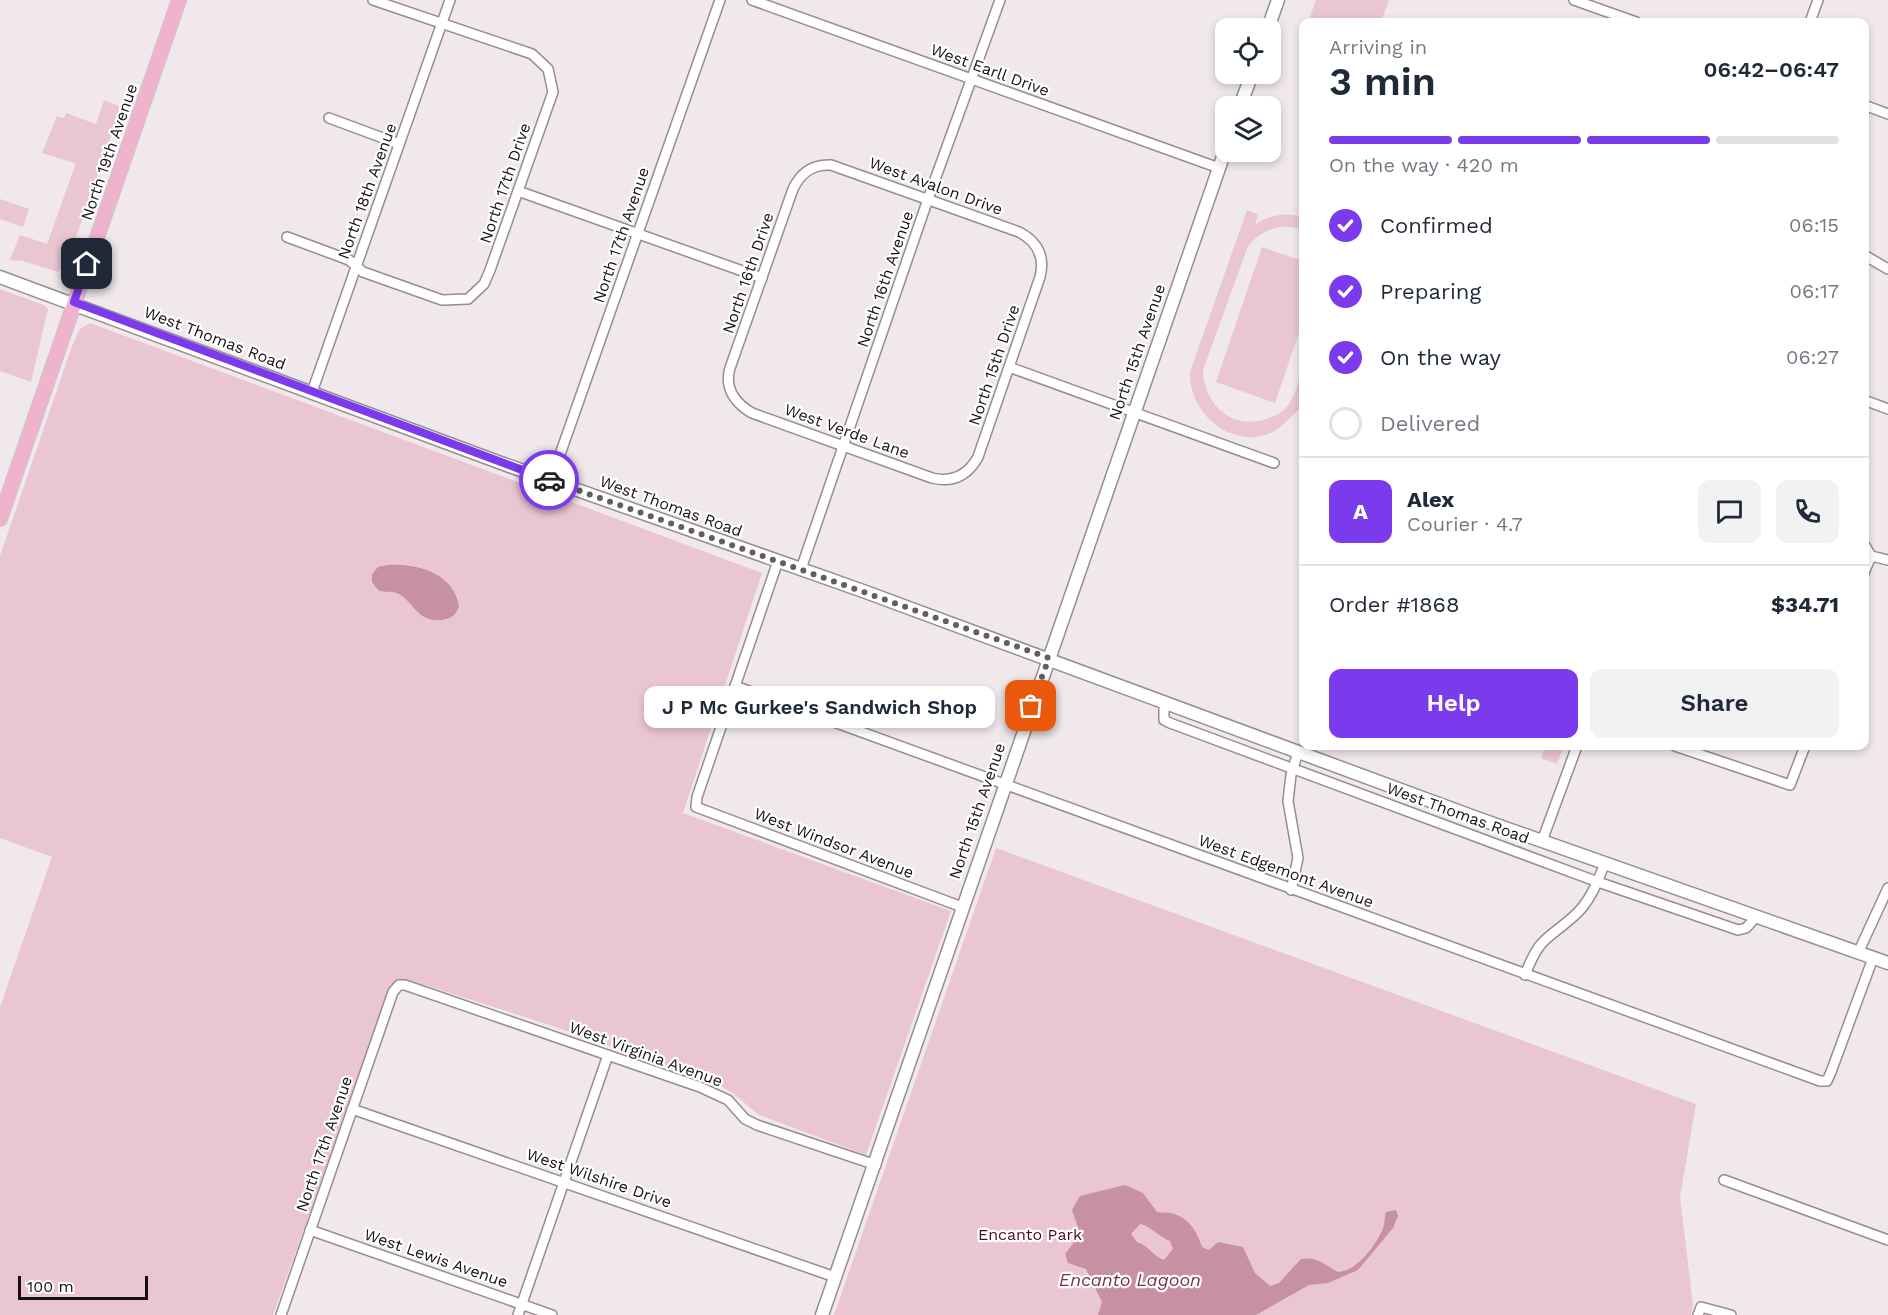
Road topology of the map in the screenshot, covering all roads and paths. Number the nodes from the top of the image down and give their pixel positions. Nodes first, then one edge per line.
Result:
1 (179, 0) edge
2 (372, 0) edge
3 (450, 0) edge
4 (720, 0) edge
5 (752, 0) edge
6 (1000, 0) edge
7 (1278, 0) edge
8 (1818, 0) edge
9 (1578, 1) edge
10 (1272, 18) edge
11 (1625, 18) edge
12 (1811, 18) edge
13 (441, 24) junction
14 (971, 80) junction
15 (1869, 107) edge
16 (1888, 114) edge
17 (329, 118) dead end
18 (399, 144) junction
19 (1221, 162) edge
20 (816, 166) joint
21 (1219, 168) junction
22 (518, 191) junction
23 (928, 200) junction
24 (638, 233) junction
25 (287, 237) dead end
26 (1039, 251) joint
27 (1869, 258) edge
28 (356, 266) junction
29 (1888, 269) edge
30 (0, 277) edge
31 (762, 278) junction
32 (74, 302) junction
33 (1009, 368) junction
34 (312, 392) junction
35 (734, 398) joint
36 (1869, 402) edge
37 (1888, 409) edge
38 (1133, 413) junction
39 (843, 446) junction
40 (1274, 463) dead end
41 (954, 479) joint
42 (551, 480) junction
43 (0, 519) edge
44 (1869, 553) edge
45 (1871, 556) junction
46 (1888, 560) edge
47 (778, 561) junction
48 (1869, 561) edge
49 (801, 569) junction
50 (1049, 658) junction
51 (735, 686) junction
52 (1164, 701) junction
53 (1576, 750) edge
54 (1687, 750) edge
55 (1803, 750) edge
56 (1298, 752) junction
57 (1293, 769) junction
58 (1004, 783) junction
59 (1542, 841) junction
60 (1605, 863) junction
61 (1598, 882) junction
62 (1888, 888) edge
63 (1290, 890) junction
64 (962, 907) junction
65 (1757, 916) junction
66 (1858, 953) junction
67 (1873, 958) junction
68 (1888, 963) edge
69 (1525, 975) junction
70 (399, 985) joint
71 (608, 1055) junction
72 (352, 1109) junction
73 (876, 1166) junction
74 (1724, 1180) dead end
75 (564, 1182) junction
76 (310, 1230) junction
77 (1888, 1240) edge
78 (835, 1277) junction
79 (521, 1304) junction
80 (1699, 1311) edge
81 (281, 1315) edge
82 (518, 1315) edge
83 (552, 1315) edge
84 (822, 1315) edge
85 (1731, 1315) edge

1 - 32 main road, North 19th Avenue
2 - 13 street
3 - 13 street, North 18th Avenue
4 - 24 street, North 17th Avenue
5 - 14 street, West Earll Drive
6 - 14 street, North 16th Avenue
7 - 10 main road
8 - 12 street
9 - 11 street
13 - 18 street, North 18th Avenue
13 - 22 street, North 17th Drive
14 - 21 street, West Earll Drive
14 - 23 street, North 16th Avenue
15 - 16 street
17 - 18 street
18 - 28 street, North 18th Avenue
19 - 21 main road, North 15th Avenue
20 - 23 street, West Avalon Drive
20 - 31 street, North 16th Drive
21 - 38 main road, North 15th Avenue
22 - 24 street
22 - 28 street, North 17th Drive
23 - 26 street, West Avalon Drive
23 - 39 street, North 16th Avenue
24 - 31 street
24 - 42 street, North 17th Avenue
25 - 28 street
26 - 33 street, North 15th Drive
27 - 29 street
28 - 34 street, North 18th Avenue
30 - 32 main road, West Thomas Road
31 - 35 street, North 16th Drive
32 - 34 main road, West Thomas Road
32 - 43 main road, North 19th Avenue
33 - 38 street
33 - 41 street, North 15th Drive
34 - 42 main road, West Thomas Road
35 - 39 street, West Verde Lane
36 - 37 street
38 - 40 street
38 - 50 main road, North 15th Avenue
39 - 41 street, West Verde Lane
39 - 49 street, North 16th Avenue
42 - 47 main road, West Thomas Road
44 - 45 street
45 - 46 street
45 - 48 street
47 - 49 main road, West Thomas Road
47 - 51 street
49 - 50 main road, West Thomas Road
50 - 52 main road, West Thomas Road
50 - 58 main road, North 15th Avenue
51 - 58 street, West Edgemont Avenue
51 - 64 street, West Windsor Avenue
52 - 56 main road, West Thomas Road
52 - 57 street, West Thomas Road
53 - 59 street
54 - 55 street
56 - 57 street
56 - 59 main road, West Thomas Road
57 - 61 street, West Thomas Road
57 - 63 street
58 - 63 street, West Edgemont Avenue
58 - 64 main road, North 15th Avenue
59 - 60 main road, West Thomas Road
60 - 61 street
60 - 65 main road, West Thomas Road
61 - 65 street, West Thomas Road
61 - 69 street
62 - 66 street
63 - 69 street, West Edgemont Avenue
64 - 73 main road, North 15th Avenue
65 - 66 main road, West Thomas Road
66 - 67 main road, West Thomas Road
67 - 68 main road, West Thomas Road
67 - 69 street, West Edgemont Avenue
70 - 71 street, West Virginia Avenue
70 - 72 street, North 17th Avenue
71 - 73 street, West Virginia Avenue
71 - 75 street
72 - 75 street, West Wilshire Drive
72 - 76 street, North 17th Avenue
73 - 78 main road, North 15th Avenue
74 - 77 street
75 - 78 street, West Wilshire Drive
75 - 79 street
76 - 79 street, West Lewis Avenue
76 - 81 street, North 17th Avenue
78 - 84 main road, North 15th Avenue
79 - 82 street
79 - 83 street, West Lewis Avenue
80 - 85 street

